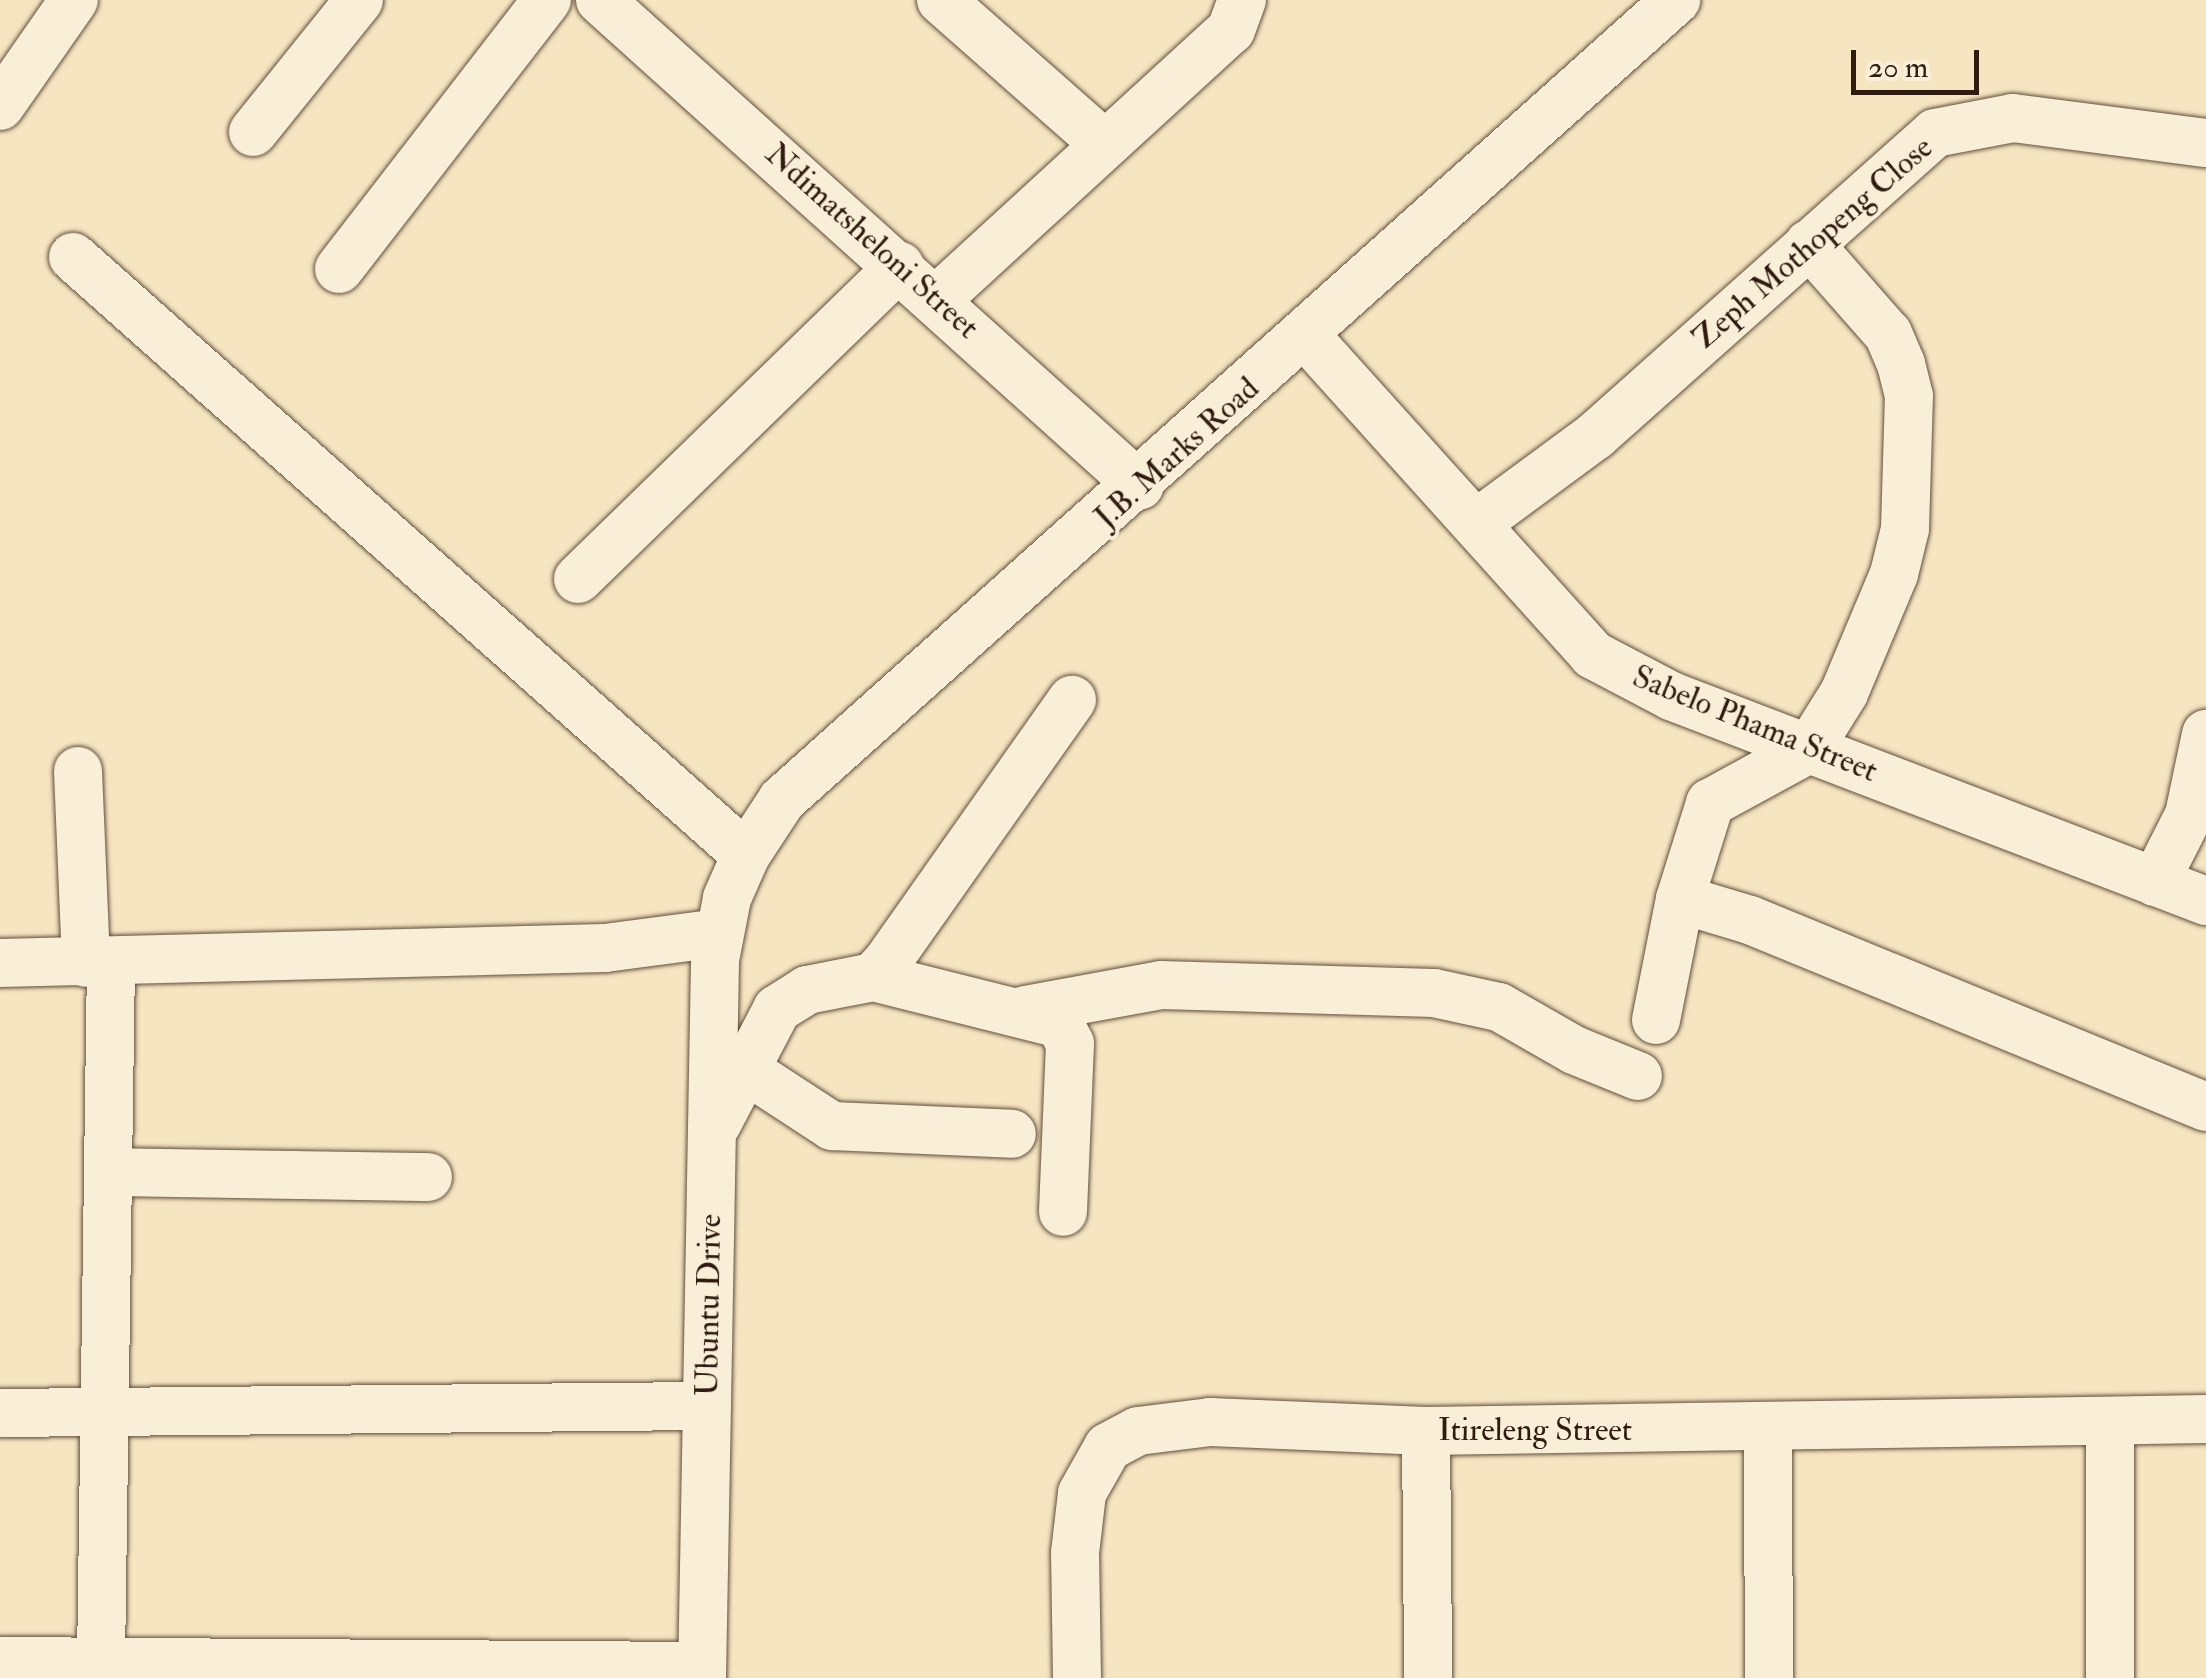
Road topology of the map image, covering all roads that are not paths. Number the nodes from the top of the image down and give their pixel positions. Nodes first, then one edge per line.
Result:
1 (74, 0) edge
2 (359, 0) edge
3 (547, 0) edge
4 (600, 0) edge
5 (941, 0) edge
6 (1242, 0) edge
7 (1676, 0) edge
8 (0, 106) edge
9 (254, 132) dead end
10 (1102, 142) junction
11 (2206, 143) edge
12 (1810, 244) junction
13 (73, 257) dead end
14 (900, 266) junction
15 (338, 269) dead end
16 (937, 299) junction
17 (1306, 336) junction
18 (1140, 486) junction
19 (1478, 524) junction
20 (578, 579) dead end
21 (1072, 700) dead end
22 (2206, 734) edge
23 (1809, 748) junction
24 (78, 771) dead end
25 (746, 855) junction
26 (2155, 882) junction
27 (1680, 898) junction
28 (2206, 901) edge
29 (719, 933) junction
30 (98, 963) junction
31 (0, 964) edge
32 (873, 977) junction
33 (1025, 1010) junction
34 (1656, 1020) dead end
35 (746, 1070) junction
36 (1638, 1076) dead end
37 (2206, 1107) edge
38 (712, 1131) junction
39 (1012, 1134) dead end
40 (108, 1172) junction
41 (428, 1177) dead end
42 (1063, 1212) dead end
43 (707, 1406) junction
44 (104, 1411) junction
45 (0, 1412) edge
46 (2206, 1419) edge
47 (2110, 1422) junction
48 (1768, 1429) junction
49 (1426, 1431) junction
50 (0, 1661) edge
51 (116, 1667) edge
52 (454, 1671) edge
53 (702, 1672) edge
54 (1077, 1678) edge
55 (1428, 1678) edge
56 (1769, 1678) edge
57 (2110, 1678) edge

1 - 8 street
2 - 9 street
3 - 15 street
4 - 14 street, Ndimatsheloni Street
5 - 10 street
6 - 10 street
7 - 17 street, J.B. Marks Road
10 - 16 street
11 - 12 street, Zeph Mothopeng Close
12 - 19 street, Zeph Mothopeng Close
12 - 23 street
13 - 25 street
14 - 16 street, Ndimatsheloni Street
14 - 20 street
16 - 18 street, Ndimatsheloni Street
17 - 18 street, J.B. Marks Road
17 - 19 street, Sabelo Phama Street
18 - 25 street, J.B. Marks Road
19 - 23 street, Sabelo Phama Street
21 - 32 street
22 - 26 street
23 - 26 street, Sabelo Phama Street
23 - 27 street
24 - 30 street
25 - 29 street, J.B. Marks Road
26 - 28 street, Sabelo Phama Street
27 - 34 street
27 - 37 street
29 - 30 street
29 - 38 street, Ubuntu Drive
30 - 31 street
30 - 40 street
32 - 33 street
32 - 35 street
33 - 36 street
33 - 42 street
35 - 38 street
35 - 39 street
38 - 43 street, Ubuntu Drive
40 - 41 street
40 - 44 street
43 - 44 street
43 - 53 street, Ubuntu Drive
44 - 45 street
44 - 51 street
46 - 47 street, Itireleng Street
47 - 48 street, Itireleng Street
47 - 57 street
48 - 49 street, Itireleng Street
48 - 56 street
49 - 54 street, Itireleng Street
49 - 55 street
50 - 51 street
51 - 52 street
52 - 53 street

